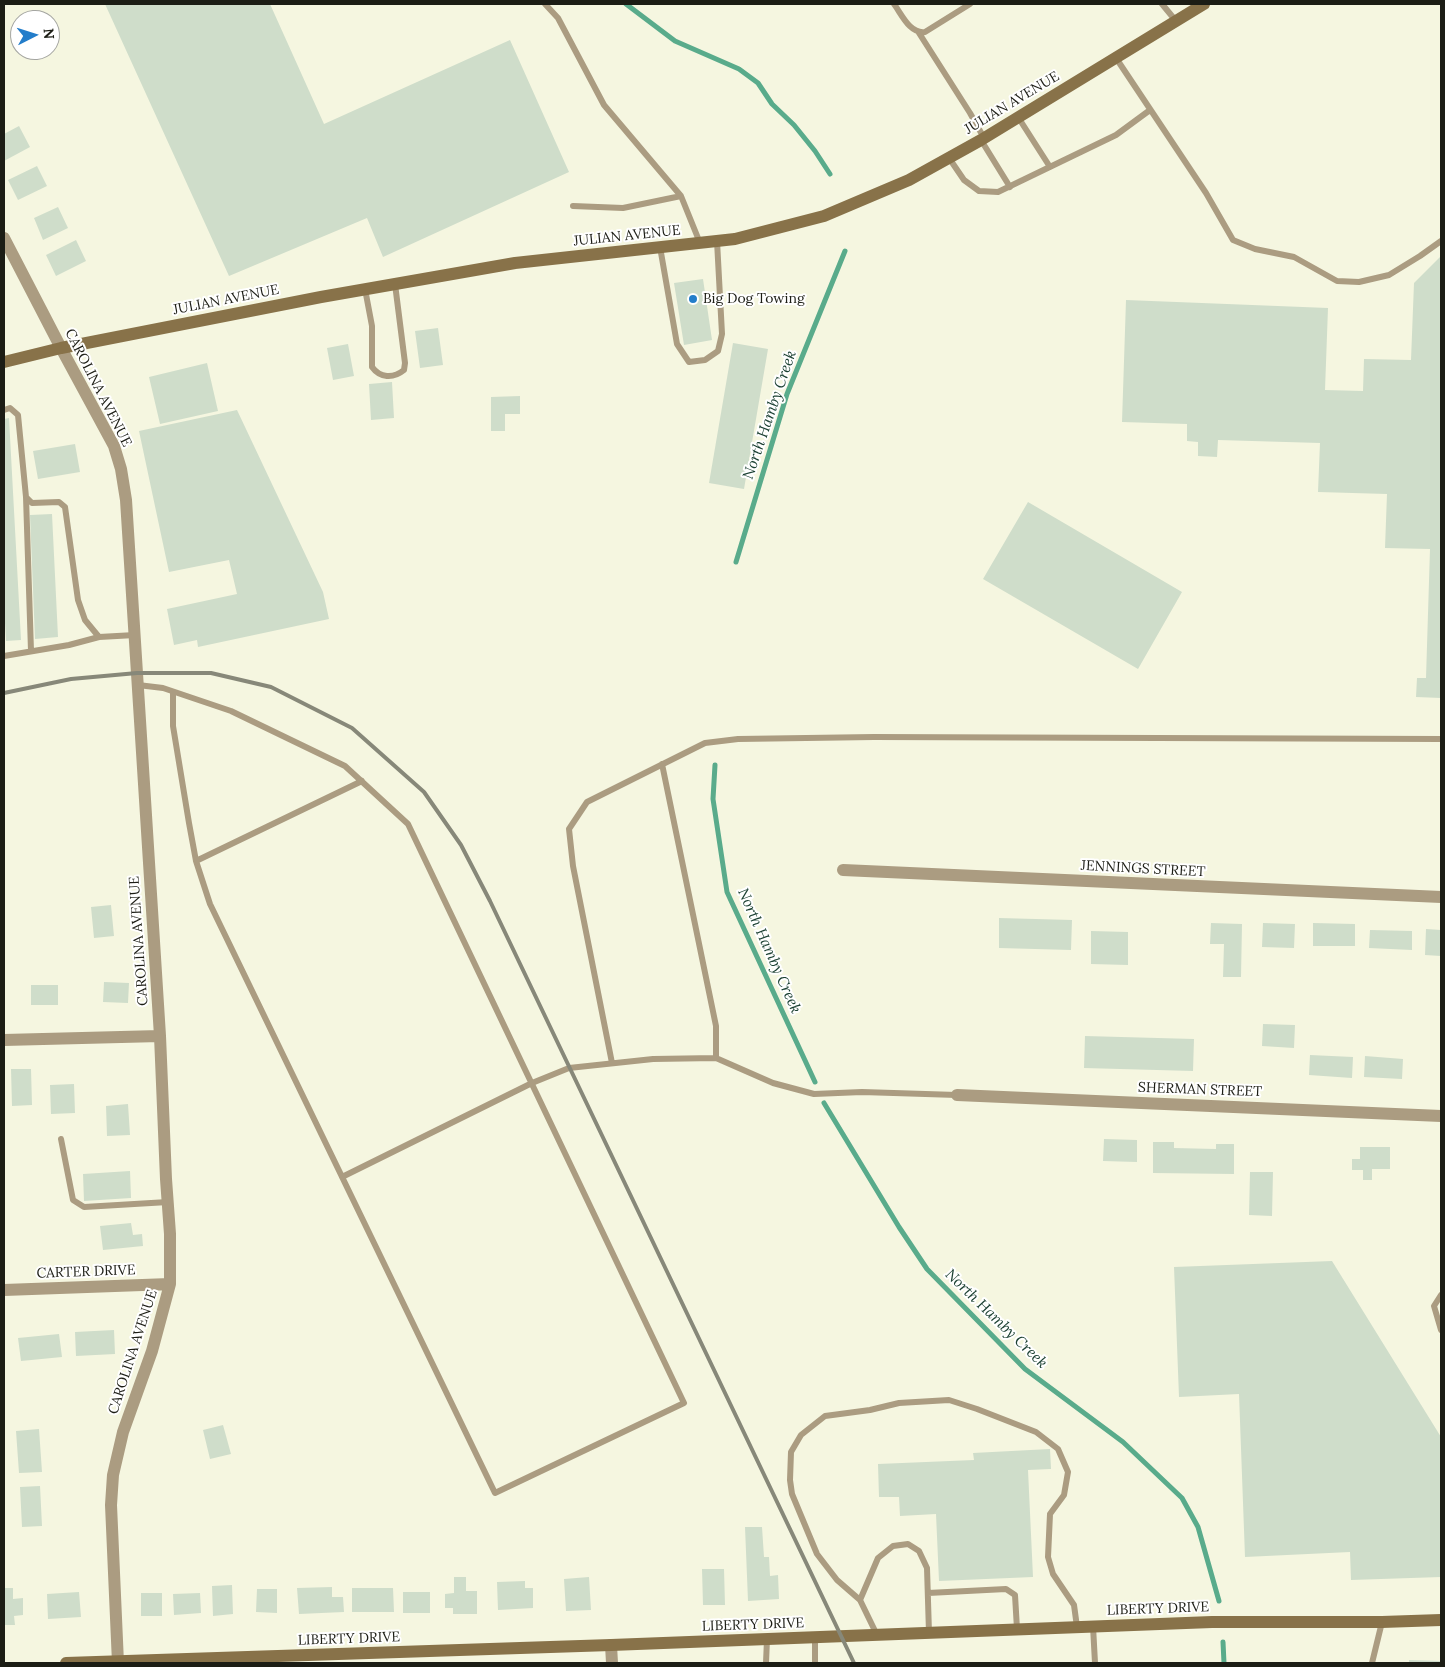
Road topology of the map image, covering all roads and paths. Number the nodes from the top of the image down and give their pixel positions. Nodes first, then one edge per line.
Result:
1 (545, 4) edge
2 (894, 4) edge
3 (970, 4) edge
4 (1162, 4) edge
5 (1204, 4) edge
6 (1176, 21) junction
7 (919, 33) junction
8 (1116, 58) junction
9 (1150, 110) junction
10 (1018, 117) junction
11 (982, 139) junction
12 (949, 158) junction
13 (1050, 167) junction
14 (1010, 187) junction
15 (681, 196) junction
16 (573, 206) dead end
17 (4, 238) edge
18 (717, 241) junction
19 (1441, 241) edge
20 (700, 243) junction
21 (660, 247) junction
22 (395, 284) junction
23 (365, 289) junction
24 (61, 348) junction
25 (4, 362) edge
26 (4, 410) edge
27 (26, 498) junction
28 (135, 635) junction
29 (99, 637) junction
30 (31, 651) junction
31 (4, 656) edge
32 (138, 686) junction
33 (173, 692) junction
34 (1441, 738) edge
35 (662, 764) junction
36 (362, 781) junction
37 (196, 861) junction
38 (843, 870) dead end
39 (1441, 897) edge
40 (160, 1036) junction
41 (4, 1040) edge
42 (716, 1058) junction
43 (612, 1063) junction
44 (532, 1083) junction
45 (957, 1095) joint
46 (1441, 1116) edge
47 (61, 1140) dead end
48 (342, 1177) junction
49 (168, 1202) junction
50 (170, 1284) junction
51 (4, 1290) edge
52 (1441, 1296) edge
53 (1441, 1330) edge
54 (928, 1593) junction
55 (860, 1600) junction
56 (1441, 1620) edge
57 (1382, 1622) junction
58 (1092, 1626) junction
59 (1077, 1627) junction
60 (1017, 1629) junction
61 (929, 1633) junction
62 (877, 1635) junction
63 (815, 1637) junction
64 (767, 1639) junction
65 (611, 1645) junction
66 (369, 1658) edge
67 (118, 1662) edge
68 (66, 1663) edge
69 (612, 1663) edge
70 (766, 1663) edge
71 (815, 1663) edge
72 (1094, 1663) edge
73 (1372, 1663) edge

1 - 15 lane
2 - 7 lane
3 - 7 lane
4 - 6 lane
5 - 6 street, JULIAN AVENUE
6 - 8 street, JULIAN AVENUE
7 - 11 lane
8 - 9 lane
8 - 10 street, JULIAN AVENUE
9 - 13 lane
9 - 19 lane
10 - 11 street, JULIAN AVENUE
10 - 13 lane
11 - 12 street, JULIAN AVENUE
11 - 14 lane
12 - 14 lane
12 - 18 street, JULIAN AVENUE
13 - 14 lane
15 - 16 lane
15 - 20 lane
17 - 24 street, CAROLINA AVENUE
18 - 20 street, JULIAN AVENUE
18 - 21 lane
20 - 21 street, JULIAN AVENUE
21 - 22 street, JULIAN AVENUE
22 - 23 street, JULIAN AVENUE
22 - 23 lane
23 - 24 street, JULIAN AVENUE
24 - 25 street, JULIAN AVENUE
24 - 28 street, CAROLINA AVENUE
26 - 27 lane
27 - 29 lane
27 - 30 lane
28 - 29 lane
28 - 32 street, CAROLINA AVENUE
29 - 30 lane
30 - 31 lane
32 - 33 lane
32 - 40 street, CAROLINA AVENUE
33 - 36 lane
33 - 37 lane
34 - 35 lane
35 - 42 lane
35 - 43 lane
36 - 37 lane
36 - 44 lane
37 - 48 lane
38 - 39 street, JENNINGS STREET
40 - 41 street
40 - 49 street, CAROLINA AVENUE
42 - 43 lane
42 - 45 lane
43 - 44 lane
44 - 48 lane
44 - 48 lane
45 - 46 street, SHERMAN STREET
47 - 49 lane
49 - 50 street, CAROLINA AVENUE
50 - 51 street, CARTER DRIVE
50 - 67 street, CAROLINA AVENUE
52 - 53 lane
54 - 55 lane
54 - 60 lane
54 - 61 lane
55 - 59 lane
55 - 62 lane
56 - 57 street, LIBERTY DRIVE
57 - 58 street, LIBERTY DRIVE
57 - 73 lane
58 - 59 street, LIBERTY DRIVE
58 - 72 lane
59 - 60 street, LIBERTY DRIVE
60 - 61 street, LIBERTY DRIVE
61 - 62 street, LIBERTY DRIVE
62 - 63 street, LIBERTY DRIVE
63 - 64 street, LIBERTY DRIVE
63 - 71 lane
64 - 65 street, LIBERTY DRIVE
64 - 70 lane
65 - 66 street, LIBERTY DRIVE
65 - 69 street
66 - 67 street, LIBERTY DRIVE
67 - 68 street, LIBERTY DRIVE

